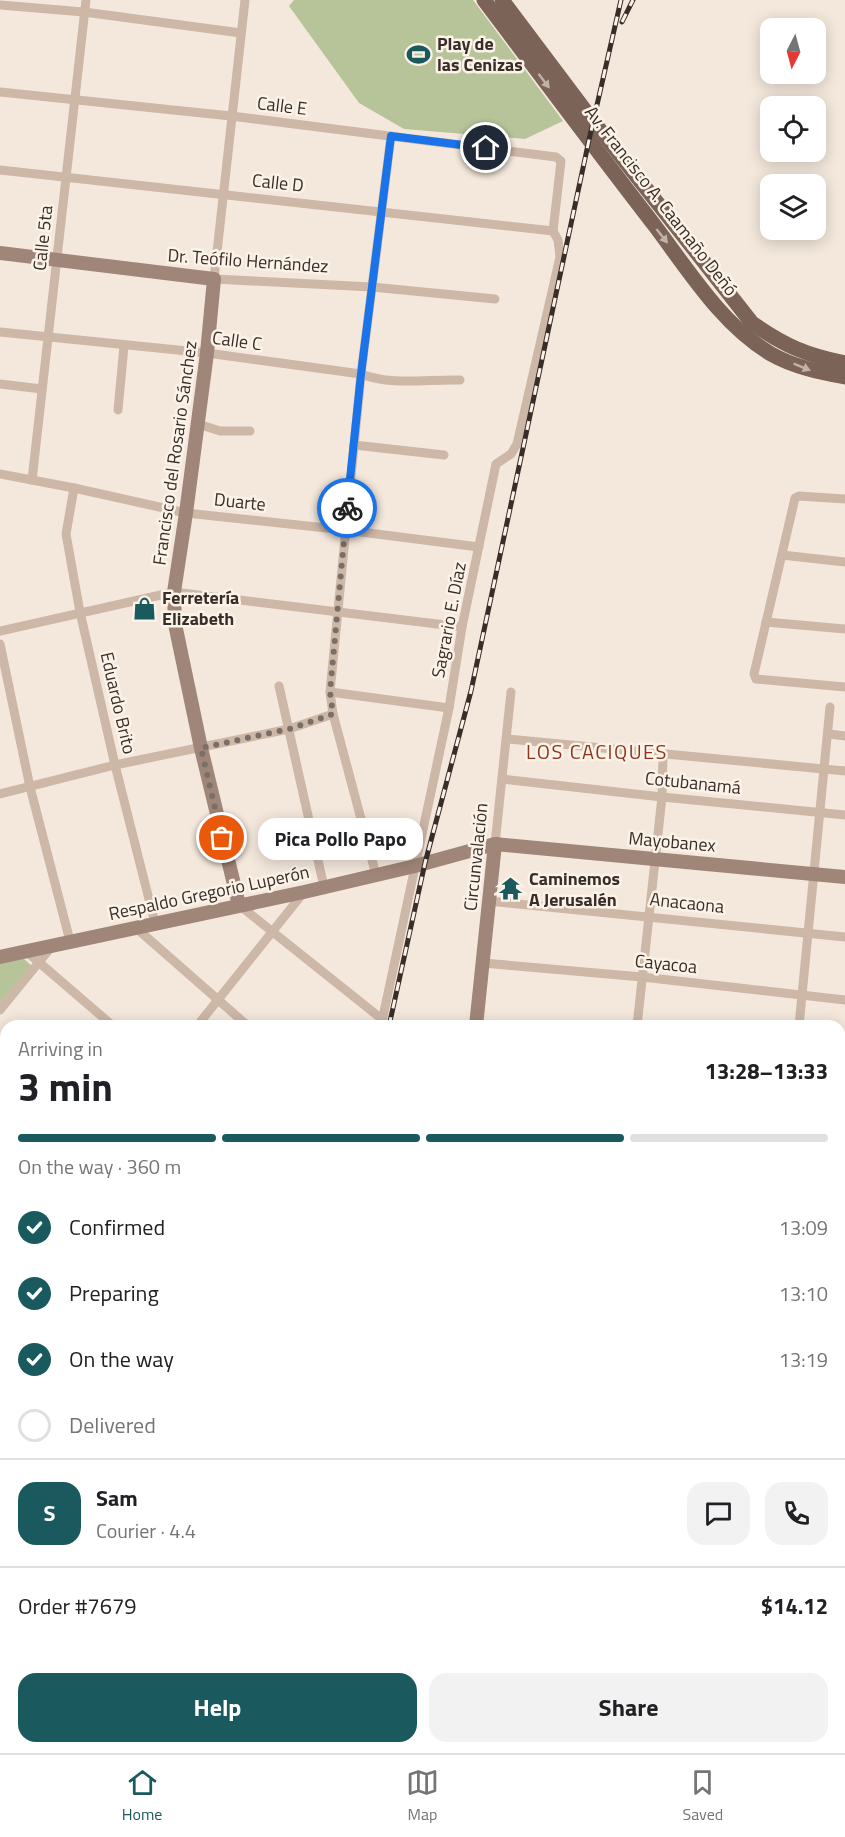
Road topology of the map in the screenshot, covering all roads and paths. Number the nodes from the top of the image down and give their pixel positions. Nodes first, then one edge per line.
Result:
1 (86, 0) edge
2 (245, 0) edge
3 (484, 0) edge
4 (502, 0) edge
5 (0, 5) edge
6 (84, 12) junction
7 (241, 33) junction
8 (0, 92) edge
9 (75, 99) junction
10 (231, 116) junction
11 (391, 136) junction
12 (559, 158) joint
13 (0, 170) edge
14 (66, 176) junction
15 (223, 194) junction
16 (382, 211) junction
17 (553, 231) junction
18 (0, 253) edge
19 (57, 260) junction
20 (214, 279) junction
21 (372, 287) junction
22 (495, 298) dead end
23 (0, 332) edge
24 (48, 336) junction
25 (124, 346) junction
26 (207, 353) junction
27 (845, 363) edge
28 (361, 374) junction
29 (845, 376) edge
30 (460, 380) dead end
31 (0, 384) edge
32 (42, 389) junction
33 (118, 410) dead end
34 (198, 424) junction
35 (250, 431) dead end
36 (354, 445) junction
37 (444, 455) dead end
38 (0, 474) edge
39 (32, 480) junction
40 (74, 488) junction
41 (845, 500) edge
42 (186, 513) junction
43 (345, 530) junction
44 (479, 547) junction
45 (782, 555) junction
46 (845, 562) edge
47 (174, 592) junction
48 (338, 611) junction
49 (80, 612) junction
50 (766, 622) junction
51 (462, 627) junction
52 (845, 629) edge
53 (0, 631) edge
54 (0, 644) edge
55 (279, 686) dead end
56 (845, 687) edge
57 (330, 692) junction
58 (511, 692) dead end
59 (830, 707) dead end
60 (450, 708) junction
61 (333, 714) junction
62 (289, 729) junction
63 (828, 734) junction
64 (845, 736) edge
65 (507, 739) junction
66 (201, 748) junction
67 (663, 755) junction
68 (115, 765) junction
69 (825, 769) junction
70 (845, 771) edge
71 (502, 778) junction
72 (30, 787) junction
73 (0, 794) edge
74 (662, 797) junction
75 (821, 812) junction
76 (845, 815) edge
77 (495, 844) junction
78 (656, 858) junction
79 (415, 866) junction
80 (814, 873) junction
81 (376, 875) junction
82 (845, 877) edge
83 (324, 887) junction
84 (304, 892) junction
85 (489, 901) junction
86 (239, 905) junction
87 (648, 916) junction
88 (155, 923) junction
89 (135, 927) junction
90 (274, 932) junction
91 (808, 932) junction
92 (845, 937) edge
93 (70, 941) junction
94 (53, 945) junction
95 (27, 952) junction
96 (0, 957) edge
97 (39, 963) junction
98 (483, 963) junction
99 (642, 977) junction
100 (802, 995) junction
101 (845, 1000) edge
102 (218, 1001) junction
103 (0, 1010) edge
104 (106, 1020) edge
105 (202, 1020) edge
106 (241, 1020) edge
107 (378, 1020) edge
108 (383, 1020) edge
109 (477, 1020) edge
110 (638, 1020) edge
111 (800, 1020) edge

1 - 6 street, Calle 5ta
2 - 7 street, Francisco del Rosario Sánchez
3 -> 29 main road, Av. Francisco A. Caamaño Deñó
4 - 27 main road, Av. Francisco A. Caamaño Deñó
5 - 6 street
6 - 7 street
6 - 9 street, Calle 5ta
7 - 10 street, Francisco del Rosario Sánchez
8 - 9 street, Calle E
9 - 10 street, Calle E
9 - 14 street, Calle 5ta
10 - 11 street, Calle E
10 - 15 street, Francisco del Rosario Sánchez
11 - 12 street, Calle E
11 - 16 street
12 - 17 street, Sagrario E. Díaz
13 - 14 street, Calle D
14 - 15 street, Calle D
14 - 19 street, Calle 5ta
15 - 16 street, Calle D
15 - 20 street, Francisco del Rosario Sánchez
16 - 17 street, Calle D
16 - 21 street
17 - 44 street, Sagrario E. Díaz
18 - 19 street, Dr. Teófilo Hernández
19 - 20 street, Dr. Teófilo Hernández
19 - 24 street, Calle 5ta
20 - 21 street, Dr. Teófilo Hernández
20 - 26 street, Francisco del Rosario Sánchez
21 - 22 street, Dr. Teófilo Hernández
21 - 28 street
23 - 24 street, Calle C
24 - 25 street, Calle C
24 - 32 street, Calle 5ta
25 - 26 street, Calle C
25 - 33 street
26 - 28 street, Calle C
26 - 34 street, Francisco del Rosario Sánchez
28 - 30 street, Calle C
28 - 36 street
31 - 32 street
32 - 39 street, Calle 5ta
34 - 35 street
34 - 42 street, Francisco del Rosario Sánchez
36 - 37 street
36 - 43 street
38 - 39 street, Duarte
39 - 40 street, Duarte
40 - 42 street, Duarte
40 - 49 street, Eduardo Brito
41 - 45 street
42 - 43 street, Duarte
42 - 47 street, Francisco del Rosario Sánchez
43 - 44 street, Duarte
43 - 48 street
44 - 51 street, Sagrario E. Díaz
45 - 46 street
45 - 50 street
47 - 48 street
47 - 49 street
47 - 66 street, Francisco del Rosario Sánchez
48 - 51 street
48 - 57 street
49 - 53 street
49 - 68 street, Eduardo Brito
50 - 52 street
50 - 56 street
51 - 60 street, Sagrario E. Díaz
54 - 72 street
55 - 62 street
57 - 60 street
57 - 61 street
58 - 65 street, Circunvalación
59 - 63 street
60 - 79 street, Sagrario E. Díaz
61 - 62 street
61 - 81 street
62 - 66 street
62 - 83 street
63 - 64 street
63 - 69 street
65 - 67 street
65 - 71 street, Circunvalación
66 - 68 street
66 - 86 street, Francisco del Rosario Sánchez
67 - 69 street
67 - 74 street
68 - 72 street
68 - 88 street, Eduardo Brito
69 - 70 street
69 - 75 street
71 - 74 street, Cotubanamá
71 - 77 street, Circunvalación
72 - 73 street
72 - 93 street
74 - 75 street, Cotubanamá
74 - 78 street
75 - 76 street, Cotubanamá
75 - 80 street
77 - 78 street, Mayobanex
77 - 79 street, Respaldo Gregorio Luperón
77 - 85 street, Circunvalación
78 - 80 street, Mayobanex
78 - 87 street
79 - 81 street, Respaldo Gregorio Luperón
79 - 108 street, Sagrario E. Díaz
80 - 82 street, Mayobanex
80 - 91 street
81 - 83 street, Respaldo Gregorio Luperón
83 - 84 street, Respaldo Gregorio Luperón
84 - 86 street, Respaldo Gregorio Luperón
84 - 90 street
85 - 87 street, Anacaona
85 - 98 street, Circunvalación
86 - 88 street, Respaldo Gregorio Luperón
86 - 90 street
87 - 91 street, Anacaona
87 - 99 street
88 - 89 street, Respaldo Gregorio Luperón
89 - 93 street, Respaldo Gregorio Luperón
89 - 102 street
90 - 102 street
90 - 107 street
91 - 92 street, Anacaona
91 - 100 street
93 - 94 street, Respaldo Gregorio Luperón
94 - 95 street, Respaldo Gregorio Luperón
94 - 97 street
95 - 96 street, Respaldo Gregorio Luperón
95 - 97 street
97 - 103 street
97 - 104 street
98 - 99 street, Cayacoa
98 - 109 street, Circunvalación
99 - 100 street, Cayacoa
99 - 110 street
100 - 101 street, Cayacoa
100 - 111 street
102 - 105 street
102 - 106 street

